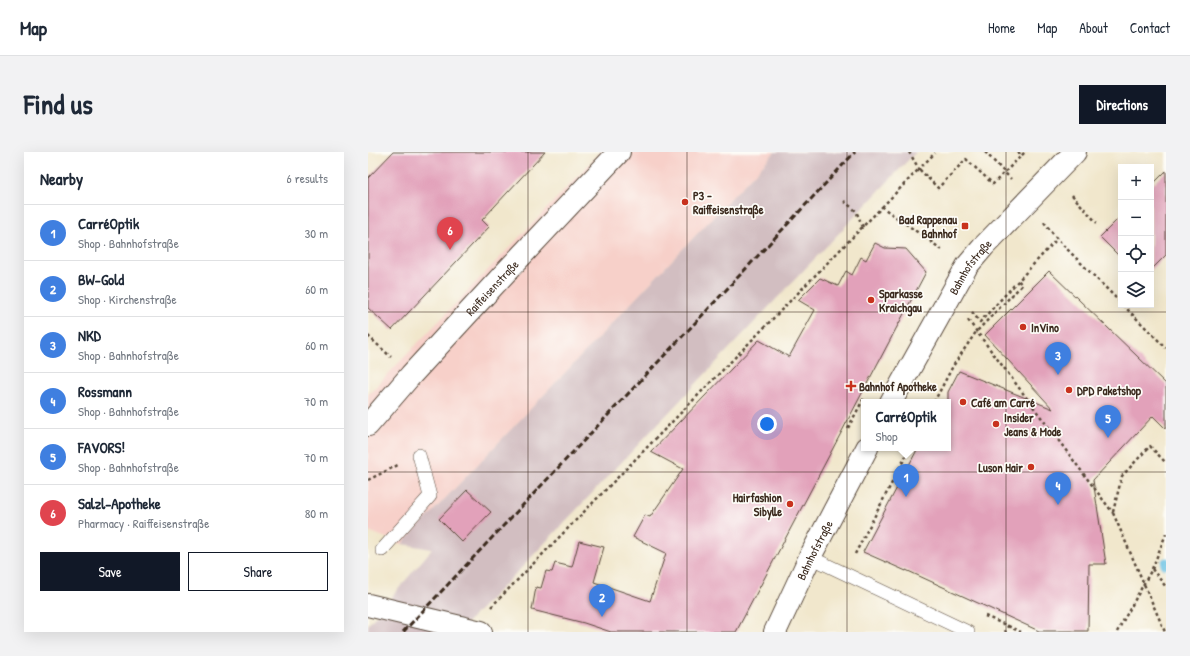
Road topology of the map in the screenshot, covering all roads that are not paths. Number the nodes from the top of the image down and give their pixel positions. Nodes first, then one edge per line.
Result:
1 (619, 152) edge
2 (1075, 152) edge
3 (893, 399) edge
4 (368, 426) edge
5 (865, 451) edge
6 (418, 455) road end
7 (382, 550) dead end
8 (810, 557) junction
9 (368, 605) edge
10 (476, 632) edge
11 (775, 632) edge
12 (968, 632) edge

1 - 4 street, Raiffeisenstraße
2 - 3 street, Bahnhofstraße
5 - 8 street, Bahnhofstraße
6 - 7 lane
8 - 11 street, Bahnhofstraße
8 - 12 lane
9 - 10 street

